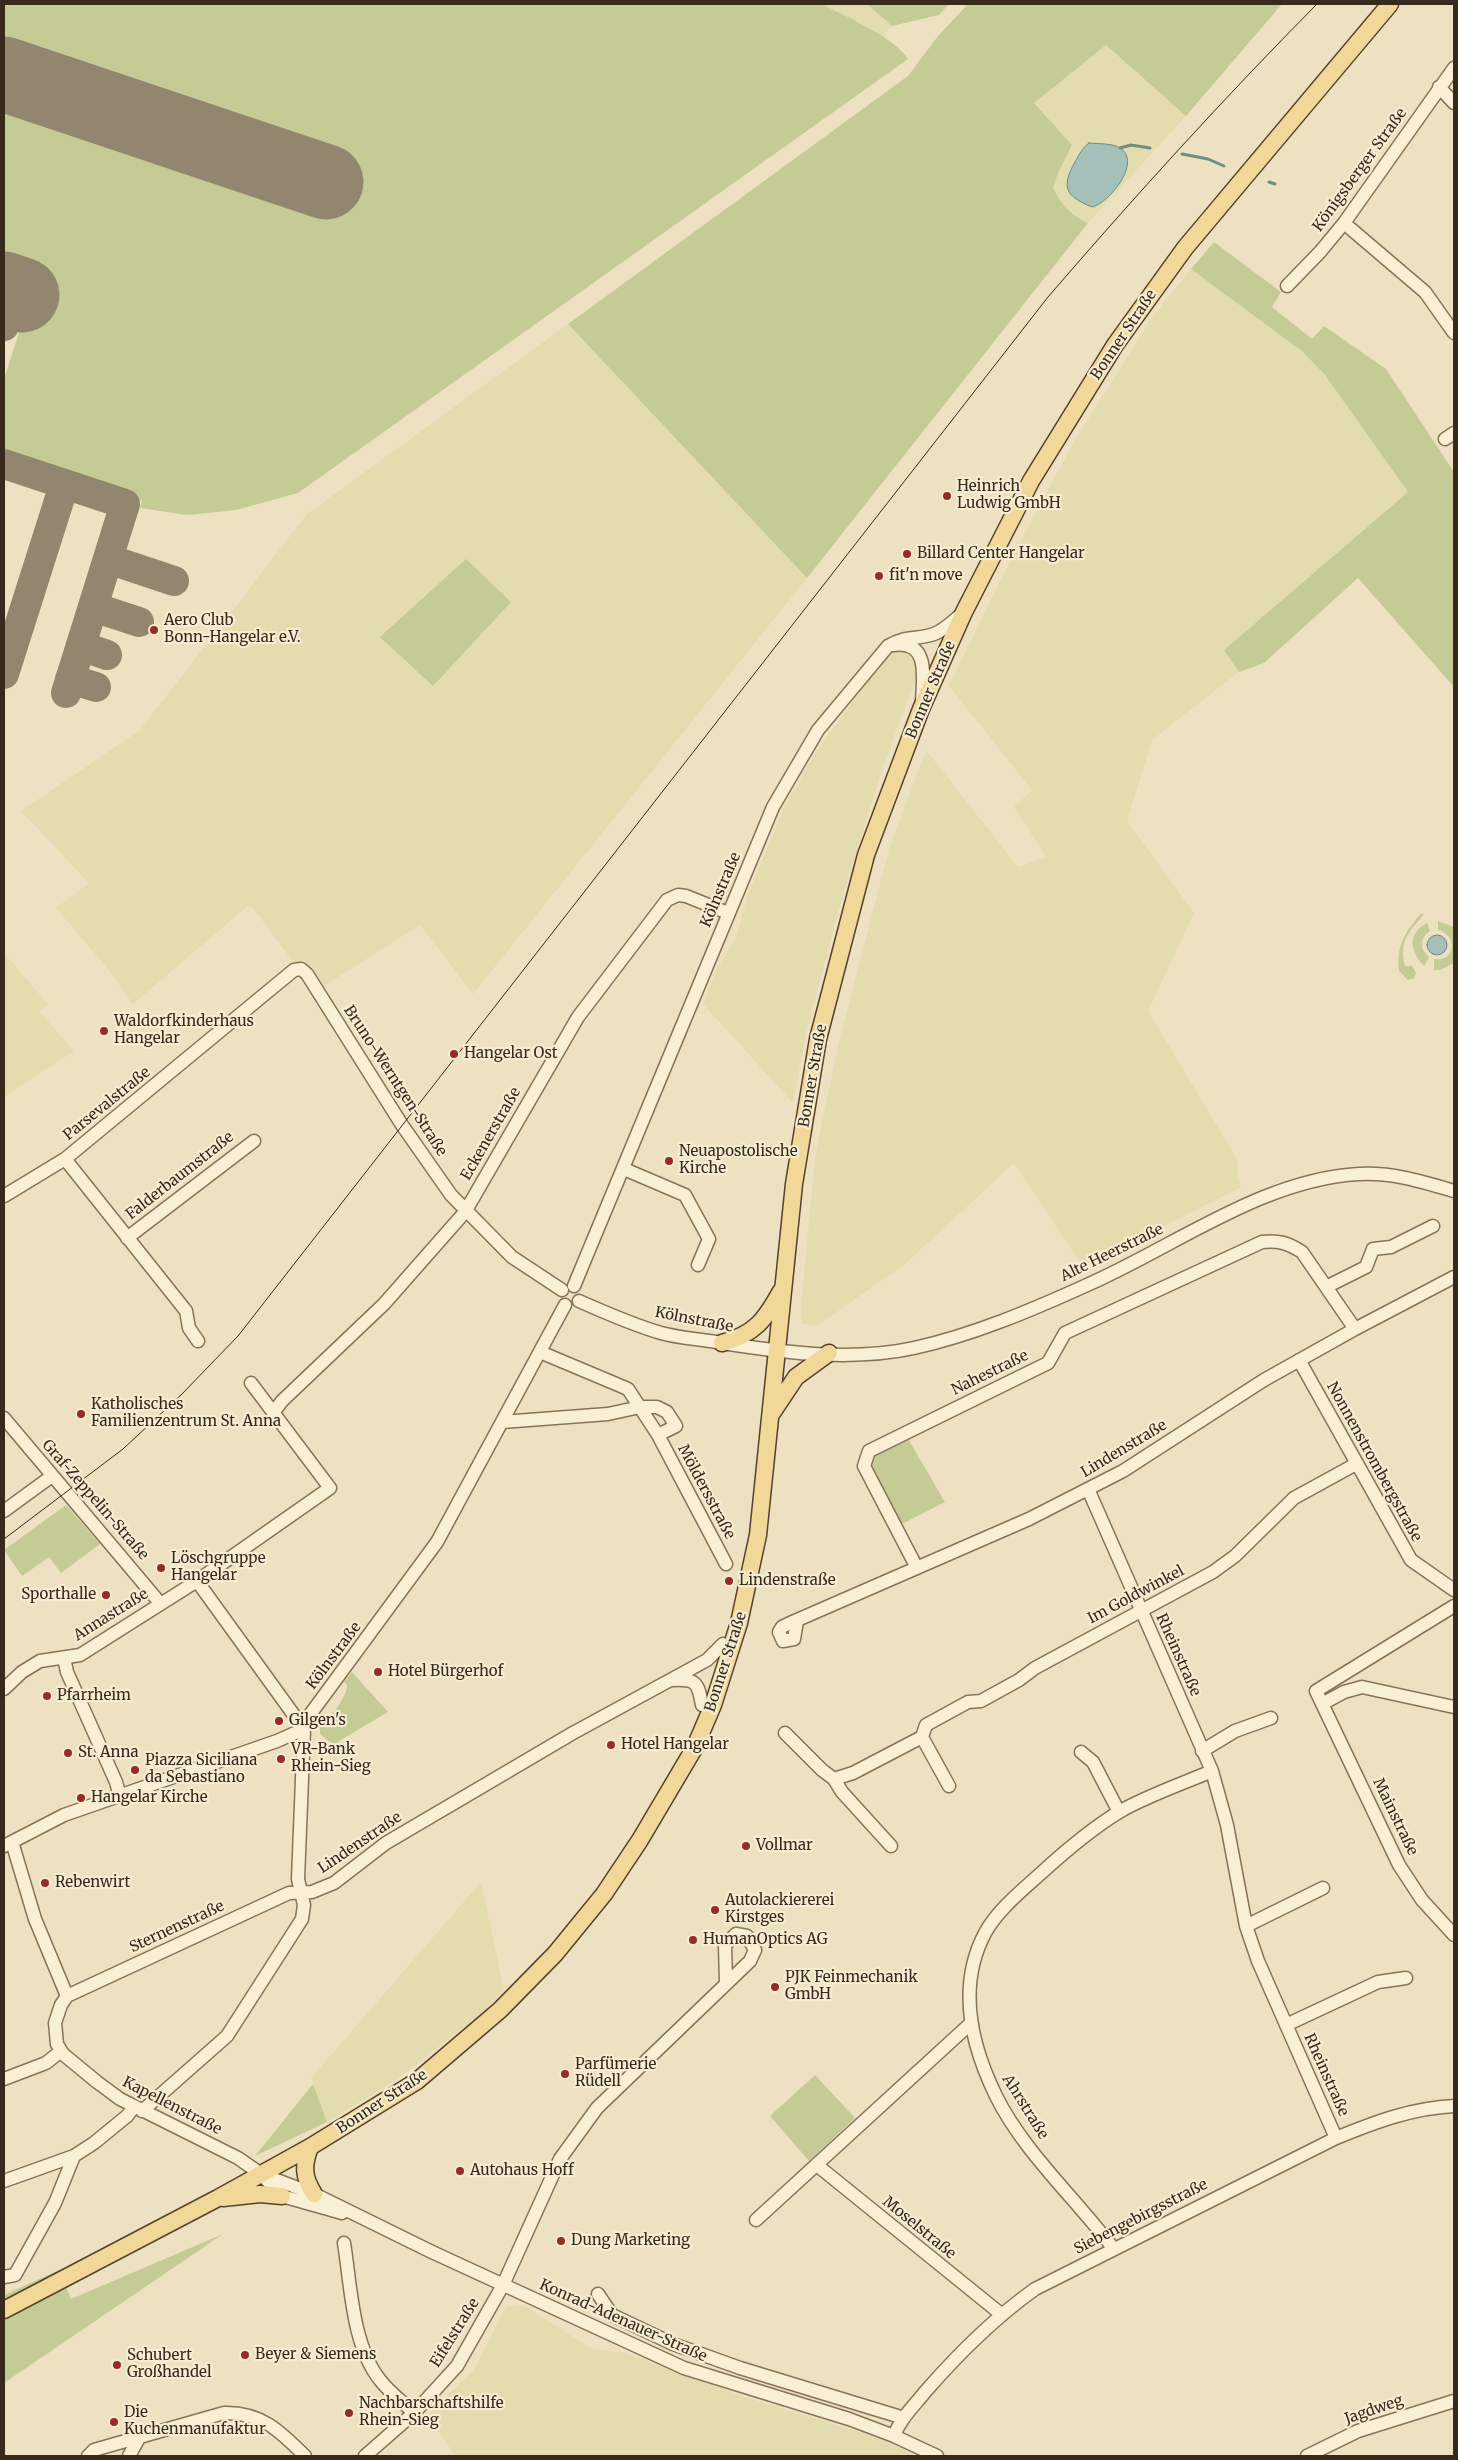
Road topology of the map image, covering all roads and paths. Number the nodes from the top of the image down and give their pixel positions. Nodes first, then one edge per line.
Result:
1 (1390, 4) edge
2 (1454, 68) edge
3 (1439, 88) junction
4 (1454, 102) edge
5 (1344, 222) junction
6 (1287, 286) dead end
7 (1454, 333) edge
8 (964, 612) junction
9 (888, 646) junction
10 (922, 709) junction
11 (728, 913) junction
12 (294, 970) joint
13 (254, 1141) dead end
14 (65, 1158) junction
15 (624, 1169) junction
16 (1454, 1192) edge
17 (4, 1196) edge
18 (465, 1212) junction
19 (1433, 1226) dead end
20 (127, 1238) junction
21 (698, 1265) dead end
22 (1454, 1277) edge
23 (783, 1287) junction
24 (1326, 1287) junction
25 (568, 1288) junction
26 (579, 1301) junction
27 (565, 1305) junction
28 (1355, 1329) junction
29 (198, 1341) dead end
30 (722, 1343) junction
31 (778, 1350) junction
32 (540, 1352) junction
33 (829, 1353) junction
34 (1299, 1360) junction
35 (251, 1382) dead end
36 (640, 1407) junction
37 (273, 1413) junction
38 (771, 1415) junction
39 (4, 1418) edge
40 (502, 1422) junction
41 (658, 1435) junction
42 (1356, 1464) junction
43 (52, 1476) junction
44 (1088, 1489) junction
45 (763, 1498) junction
46 (4, 1511) edge
47 (726, 1564) dead end
48 (916, 1568) junction
49 (197, 1581) junction
50 (1454, 1590) edge
51 (160, 1603) junction
52 (1454, 1606) edge
53 (1140, 1610) junction
54 (797, 1621) dead end
55 (723, 1644) junction
56 (64, 1658) junction
57 (668, 1680) junction
58 (4, 1689) edge
59 (1322, 1704) junction
60 (702, 1705) junction
61 (1454, 1707) edge
62 (1270, 1718) dead end
63 (304, 1729) junction
64 (785, 1733) dead end
65 (922, 1737) junction
66 (1202, 1751) junction
67 (1081, 1752) dead end
68 (1212, 1771) junction
69 (834, 1779) junction
70 (949, 1786) dead end
71 (670, 1787) junction
72 (120, 1796) junction
73 (1119, 1812) junction
74 (8, 1844) edge
75 (891, 1846) dead end
76 (1323, 1888) dead end
77 (302, 1892) junction
78 (1246, 1926) junction
79 (1454, 1935) edge
80 (1406, 1978) dead end
81 (726, 1984) dead end
82 (68, 1996) junction
83 (970, 2024) junction
84 (1286, 2025) junction
85 (61, 2051) junction
86 (4, 2079) edge
87 (1454, 2106) edge
88 (138, 2109) junction
89 (1336, 2138) junction
90 (310, 2147) junction
91 (74, 2156) junction
92 (818, 2166) junction
93 (261, 2174) junction
94 (4, 2181) edge
95 (314, 2194) junction
96 (282, 2196) junction
97 (218, 2198) junction
98 (360, 2216) junction
99 (756, 2220) dead end
100 (344, 2243) dead end
101 (1113, 2248) junction
102 (4, 2277) edge
103 (503, 2285) junction
104 (598, 2294) dead end
105 (4, 2310) edge
106 (1001, 2314) junction
107 (1454, 2401) edge
108 (414, 2412) junction
109 (904, 2418) junction
110 (894, 2436) junction
111 (139, 2438) junction
112 (88, 2456) edge
113 (129, 2456) edge
114 (305, 2456) edge
115 (365, 2456) edge
116 (936, 2456) edge
117 (1307, 2456) edge

1 - 8 main road, Bonner Straße
2 - 3 street, Königsberger Straße
3 - 4 street
3 - 5 street, Königsberger Straße
5 - 6 street, Königsberger Straße
5 - 7 street
8 - 9 street, Kölnstraße
8 - 10 main road, Bonner Straße
9 - 10 street
9 - 11 street, Kölnstraße
10 - 23 main road, Bonner Straße
11 - 15 street, Kölnstraße
11 - 18 street, Eckenerstraße
12 - 14 street, Parsevalstraße
12 - 18 street, Bruno-Werntgen-Straße
13 - 20 street, Falderbaumstraße
14 - 17 street, Parsevalstraße
14 - 20 street, Falderbaumstraße
15 - 21 street
15 - 25 street, Kölnstraße
16 - 33 street, Alte Heerstraße
18 - 25 street, Bruno-Werntgen-Straße
18 - 37 street, Eckenerstraße
19 - 24 street
20 - 29 street, Falderbaumstraße
22 - 28 street, Lindenstraße
23 - 30 main road
23 - 31 main road, Bonner Straße
24 - 28 street, Nahestraße
24 - 48 street, Nahestraße
25 - 26 street
25 - 27 street
26 - 27 street
26 - 30 street, Kölnstraße
27 - 32 street, Kölnstraße
28 - 34 street, Lindenstraße
30 - 31 street, Kölnstraße
31 - 33 street, Alte Heerstraße
31 - 38 main road, Bonner Straße
32 - 36 street
32 - 40 street, Kölnstraße
33 - 38 main road
34 - 42 street, Nonnenstrombergstraße
34 - 44 street, Lindenstraße
35 - 37 street
36 - 40 street, Möldersstraße
36 - 41 street, Möldersstraße
36 - 41 street, Möldersstraße
37 - 49 street, Annastraße
38 - 45 main road, Bonner Straße
39 - 43 street, Graf-Zeppelin-Straße
40 - 63 street, Kölnstraße
41 - 47 street, Möldersstraße
42 - 50 street, Nonnenstrombergstraße
42 - 53 street, Im Goldwinkel
43 - 46 street
43 - 51 street, Graf-Zeppelin-Straße
44 - 48 street, Lindenstraße
44 - 53 street, Rheinstraße
45 - 55 main road, Bonner Straße
45 - 71 main road, Bonner Straße
48 - 54 street, Lindenstraße
49 - 51 street, Annastraße
49 - 63 street
51 - 56 street, Annastraße
52 - 59 street
53 - 65 street, Im Goldwinkel
53 - 66 street, Rheinstraße
55 - 57 street, Lindenstraße
55 - 60 main road, Bonner Straße
56 - 58 street, Annastraße
56 - 72 street
57 - 60 street
57 - 77 street, Lindenstraße
59 - 61 street
59 - 79 street, Mainstraße
60 - 71 main road, Bonner Straße
62 - 66 street
63 - 72 street
63 - 77 street
64 - 69 street
65 - 69 street, Im Goldwinkel
65 - 70 street
66 - 68 street, Rheinstraße
67 - 73 street
68 - 73 street, Ahrstraße
68 - 78 street, Rheinstraße
69 - 75 street
71 - 90 main road, Bonner Straße
72 - 74 street
73 - 83 street, Ahrstraße
74 - 82 street
76 - 78 street
77 - 82 street, Sternenstraße
77 - 88 street
78 - 84 street, Rheinstraße
80 - 84 street, Rheinstraße
81 - 103 street, Eifelstraße
82 - 85 street
83 - 92 street
83 - 101 street, Ahrstraße
84 - 89 street, Rheinstraße
85 - 86 street
85 - 88 street, Kapellenstraße
87 - 89 street, Siebengebirgsstraße
88 - 91 street
88 - 93 street, Kapellenstraße
89 - 101 street, Siebengebirgsstraße
90 - 93 main road, Bonner Straße
90 - 95 main road
91 - 94 street
91 - 102 street
92 - 99 street
92 - 106 street, Moselstraße
93 - 95 street, Konrad-Adenauer-Straße
93 - 96 street, Konrad-Adenauer-Straße
93 - 97 main road, Bonner Straße
95 - 98 street, Konrad-Adenauer-Straße
96 - 97 main road
96 - 98 street, Konrad-Adenauer-Straße
97 - 105 main road, Bonner Straße
98 - 103 street, Konrad-Adenauer-Straße
100 - 108 street
101 - 106 street, Siebengebirgsstraße
103 - 108 street, Eifelstraße
103 - 110 street, Konrad-Adenauer-Straße
104 - 109 street, Konrad-Adenauer-Straße
106 - 109 street, Siebengebirgsstraße
107 - 117 street, Jagdweg
108 - 115 street, Eifelstraße
109 - 110 street, Siebengebirgsstraße
110 - 116 street, Konrad-Adenauer-Straße
111 - 112 street
111 - 113 street
111 - 114 street

